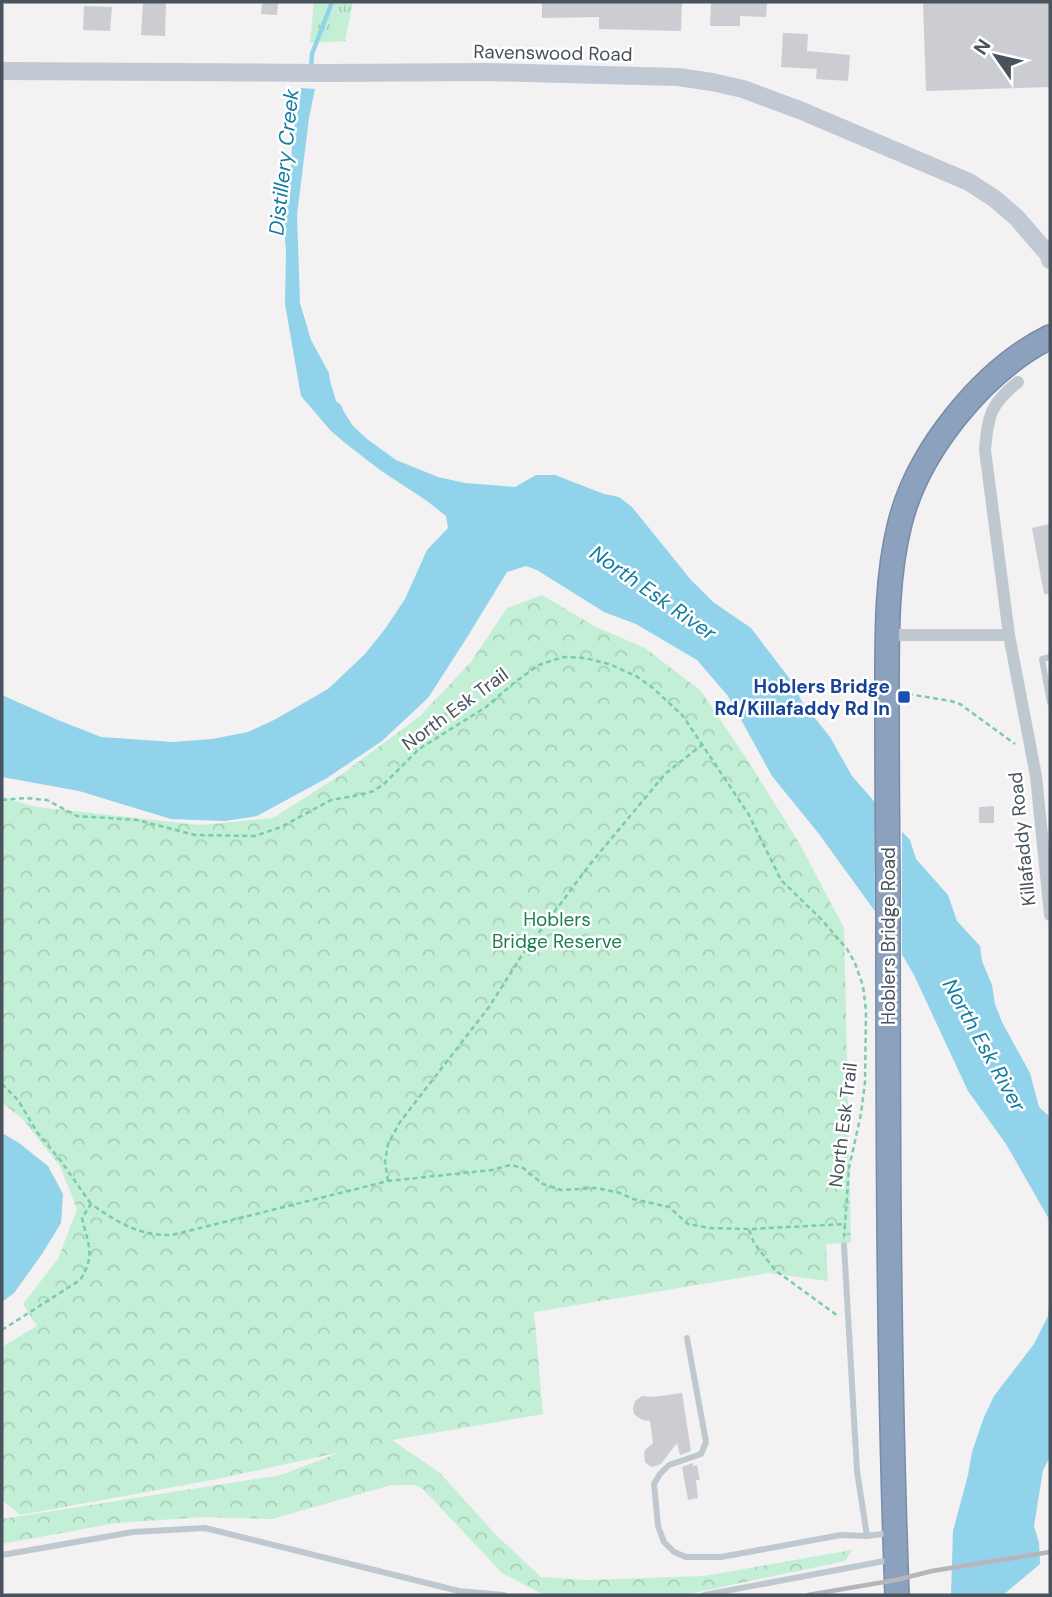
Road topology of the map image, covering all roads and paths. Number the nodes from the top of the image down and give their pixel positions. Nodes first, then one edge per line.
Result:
1 (2, 71) edge
2 (1049, 256) edge
3 (1050, 337) edge
4 (1018, 382) dead end
5 (888, 635) junction
6 (1009, 635) junction
7 (1050, 657) edge
8 (908, 694) dead end
9 (1050, 703) edge
10 (703, 744) junction
11 (1015, 744) dead end
12 (2, 800) edge
13 (1050, 915) edge
14 (2, 1084) edge
15 (388, 1181) junction
16 (91, 1204) junction
17 (845, 1224) junction
18 (748, 1228) junction
19 (844, 1245) joint
20 (848, 1317) junction
21 (2, 1330) edge
22 (687, 1338) dead end
23 (895, 1532) junction
24 (867, 1536) junction
25 (2, 1555) edge
26 (896, 1559) junction
27 (504, 1595) edge
28 (704, 1595) edge
29 (897, 1595) edge

1 - 2 street, Ravenswood Road
3 - 5 highway, Hoblers Bridge Road
4 - 6 street, Killafaddy Road
5 - 6 street
5 - 23 highway, Hoblers Bridge Road
6 - 13 street, Killafaddy Road
7 - 9 lane
8 - 11 path
10 - 12 path, North Esk Trail
10 - 15 path
10 - 17 path, North Esk Trail
14 - 16 path
15 - 16 path
15 - 18 path
16 - 21 path
17 - 18 path
17 - 19 path, North Esk Trail
18 - 20 path
19 - 20 lane
20 - 24 lane
22 - 24 lane
23 - 24 lane
23 - 26 highway, Hoblers Bridge Road
25 - 27 lane
26 - 28 lane
26 - 29 highway, Hoblers Bridge Road

